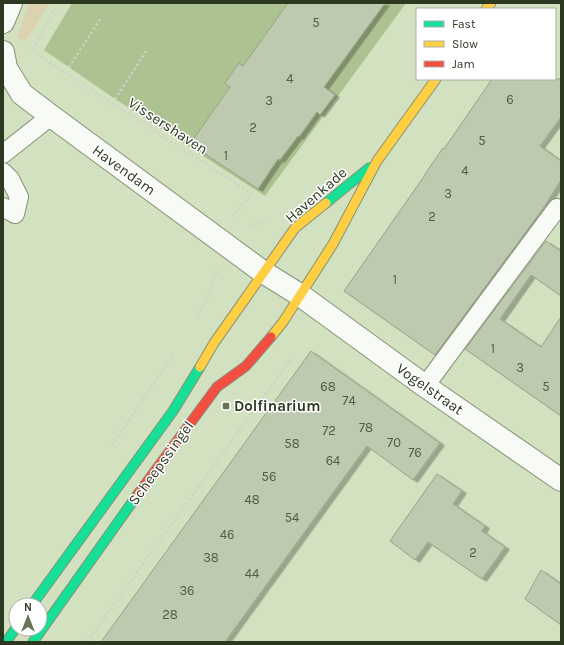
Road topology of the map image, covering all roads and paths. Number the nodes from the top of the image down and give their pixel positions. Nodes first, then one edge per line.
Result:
1 (10, 3) edge
2 (58, 3) edge
3 (101, 18) dead end
4 (3, 22) edge
5 (147, 50) dead end
6 (3, 52) edge
7 (69, 67) dead end
8 (435, 80) edge
9 (115, 99) dead end
10 (51, 116) junction
11 (3, 154) edge
12 (377, 162) junction
13 (3, 172) edge
14 (3, 207) edge
15 (561, 211) edge
16 (217, 238) junction
17 (263, 272) junction
18 (300, 295) junction
19 (294, 354) dead end
20 (426, 386) junction
21 (561, 480) edge
22 (38, 597) edge
23 (34, 642) edge
24 (87, 642) edge

1 - 4 street
2 - 16 path, Vissershaven
3 - 7 path
5 - 9 path
6 - 10 street, Havendam
8 - 12 street, Havenkade
10 - 11 lane
10 - 16 street, Havendam
12 - 17 street, Havenkade
12 - 18 street, Havenkade
13 - 14 lane
15 - 20 lane
16 - 17 street, Havendam
17 - 18 street, Vogelstraat
17 - 22 street, Scheepssingel
18 - 20 street, Vogelstraat
18 - 23 street, Scheepssingel
19 - 24 path
20 - 21 street, Vogelstraat

